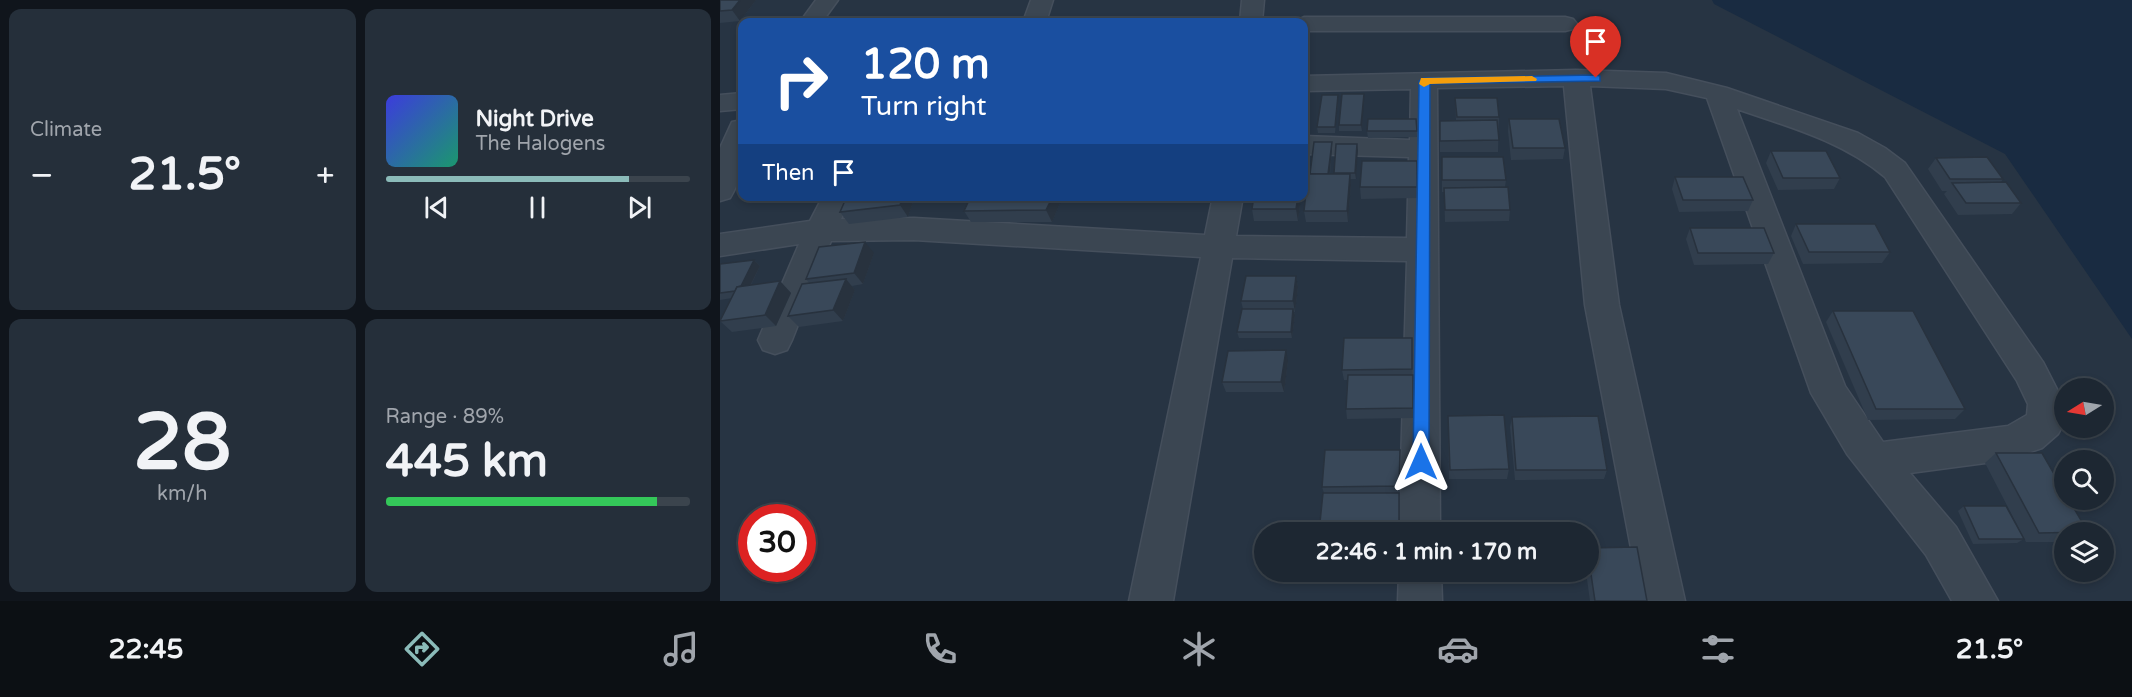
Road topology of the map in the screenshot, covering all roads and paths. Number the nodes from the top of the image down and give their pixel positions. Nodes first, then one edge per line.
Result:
1 (827, 0) edge
2 (1042, 0) edge
3 (1253, 0) edge
4 (814, 18) edge
5 (1036, 18) edge
6 (1251, 18) edge
7 (1308, 24) edge
8 (1565, 24) dead end
9 (1576, 78) junction
10 (1424, 81) junction
11 (1308, 83) edge
12 (1718, 93) junction
13 (738, 101) edge
14 (720, 103) edge
15 (738, 138) edge
16 (1308, 145) edge
17 (1424, 149) junction
18 (720, 191) edge
19 (835, 201) edge
20 (1227, 201) edge
21 (819, 230) junction
22 (720, 245) edge
23 (1217, 247) junction
24 (1423, 250) junction
25 (775, 340) dead end
26 (1875, 460) junction
27 (1420, 522) edge
28 (1420, 582) edge
29 (1151, 601) edge
30 (1420, 601) edge
31 (1663, 601) edge
32 (1976, 601) edge

1 - 4 street
2 - 5 street
3 - 6 street
7 - 8 street
9 - 10 street
9 - 12 street
9 - 31 street
10 - 11 street
10 - 17 street
12 - 26 street
12 - 26 street
13 - 14 street
15 - 18 street
16 - 17 street
17 - 24 street
19 - 21 street
20 - 23 street
21 - 22 street
21 - 23 street
21 - 25 street
23 - 24 street
23 - 29 street
24 - 27 street
26 - 32 street
28 - 30 street

